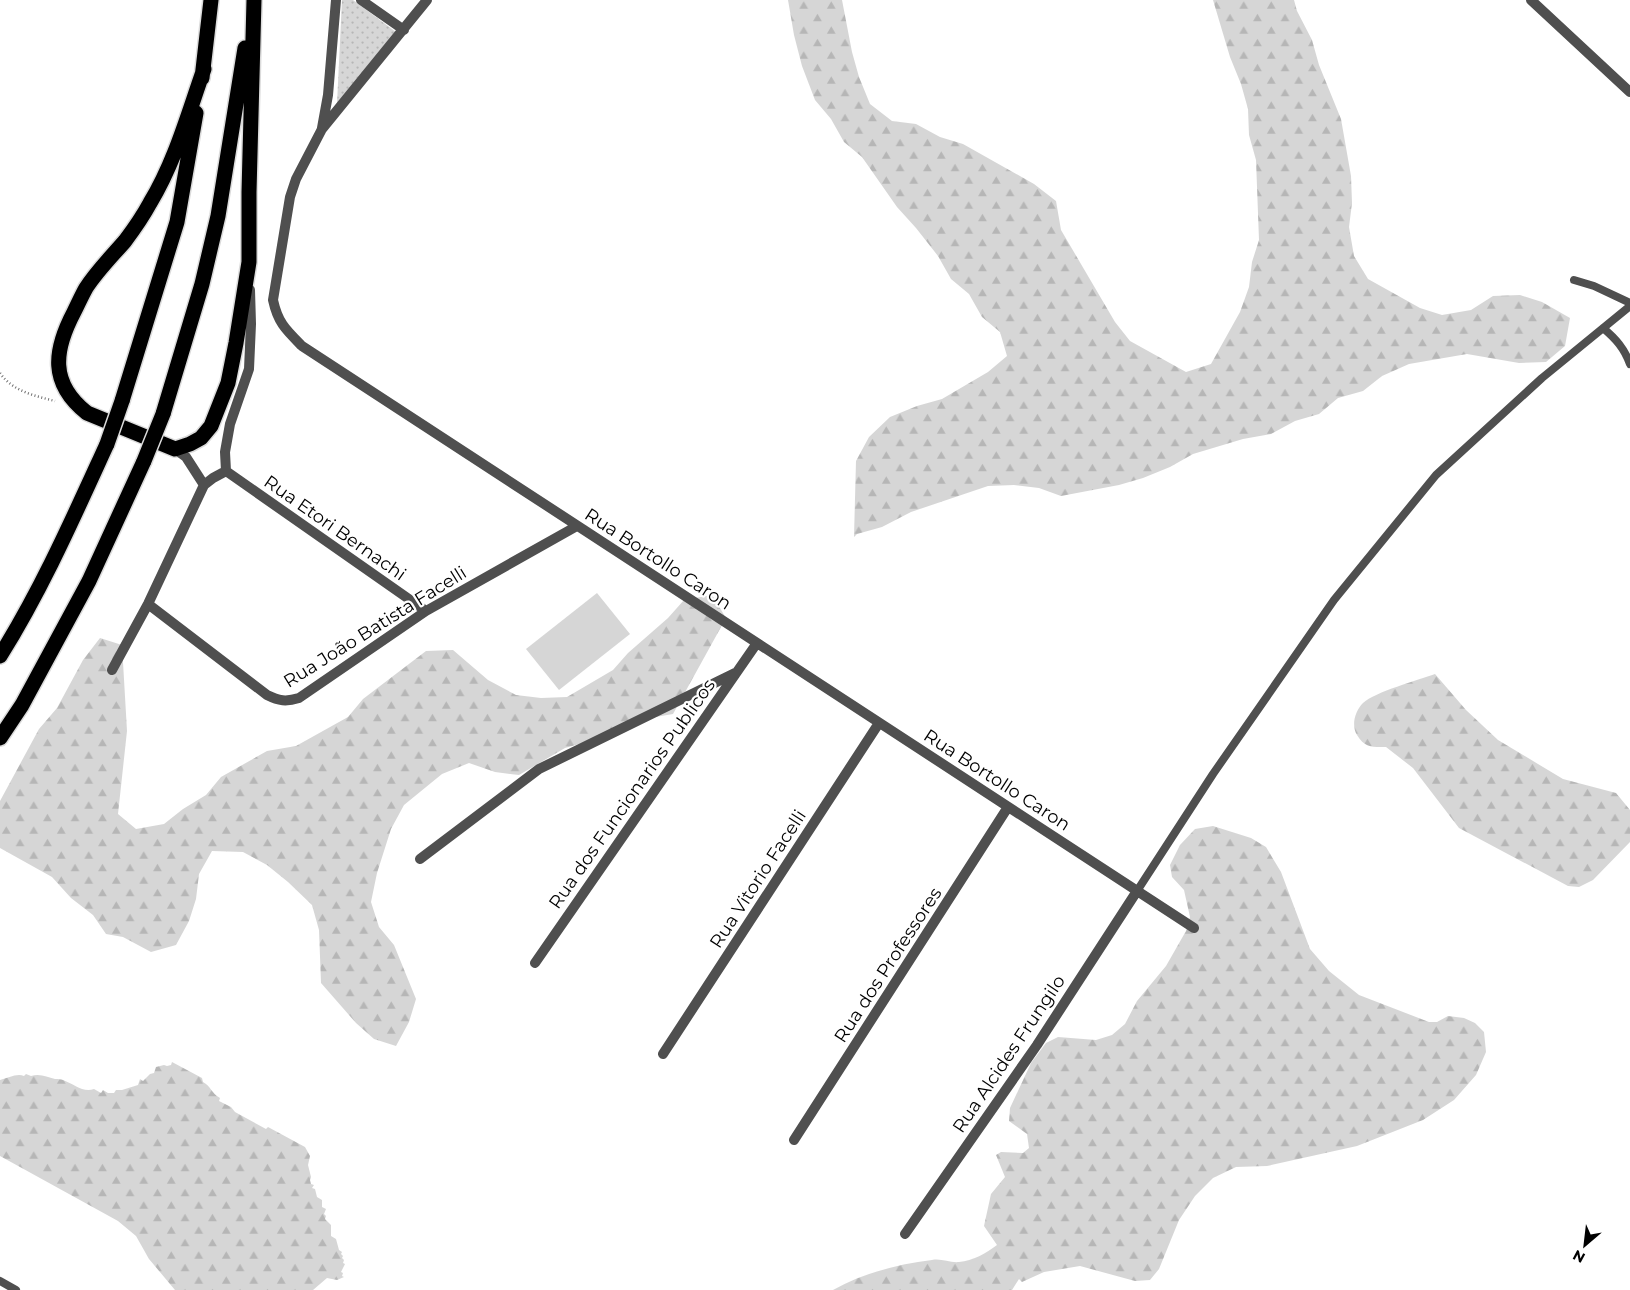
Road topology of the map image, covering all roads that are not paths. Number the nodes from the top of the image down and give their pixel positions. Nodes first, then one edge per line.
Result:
1 (210, 0) edge
2 (253, 0) edge
3 (336, 0) edge
4 (361, 0) edge
5 (428, 0) edge
6 (1531, 0) edge
7 (404, 30) junction
8 (204, 69) junction
9 (1630, 92) edge
10 (322, 129) junction
11 (248, 262) junction
12 (1574, 280) dead end
13 (1630, 304) edge
14 (1603, 328) junction
15 (1630, 364) edge
16 (175, 449) junction
17 (226, 470) junction
18 (204, 486) junction
19 (577, 526) junction
20 (148, 604) junction
21 (426, 611) junction
22 (757, 643) junction
23 (0, 656) edge
24 (112, 670) dead end
25 (736, 673) junction
26 (879, 723) junction
27 (0, 738) edge
28 (1008, 807) junction
29 (420, 859) dead end
30 (1137, 891) junction
31 (1194, 928) dead end
32 (535, 963) dead end
33 (663, 1054) dead end
34 (794, 1140) dead end
35 (905, 1234) dead end
36 (0, 1281) edge
37 (16, 1290) edge

1 - 8 highway
2 - 11 highway
2 - 27 highway, bridge
3 - 10 street
4 - 7 street
5 - 7 street
6 - 9 street
7 - 10 street
8 - 16 highway
8 - 23 highway, bridge
10 - 19 street, Rua Bortollo Caron
11 - 16 highway
11 - 17 street
12 - 13 lane
13 - 14 lane
14 - 15 lane
14 - 30 lane
16 - 18 street
17 - 18 street
17 - 21 street, Rua Etori Bernachi
18 - 20 street
19 - 21 street, Rua João Batista Facelli
19 - 22 street, Rua Bortollo Caron
20 - 21 street, Rua João Batista Facelli
20 - 24 street
22 - 25 street, Rua dos Funcionarios Publicos
22 - 26 street, Rua Bortollo Caron
25 - 29 street
25 - 32 street, Rua dos Funcionarios Publicos
26 - 28 street, Rua Bortollo Caron
26 - 33 street, Rua Vitorio Facelli
28 - 30 street, Rua Bortollo Caron
28 - 34 street, Rua dos Professores
30 - 31 street, Rua Bortollo Caron
30 - 35 street, Rua Alcides Frungilo
36 - 37 lane

